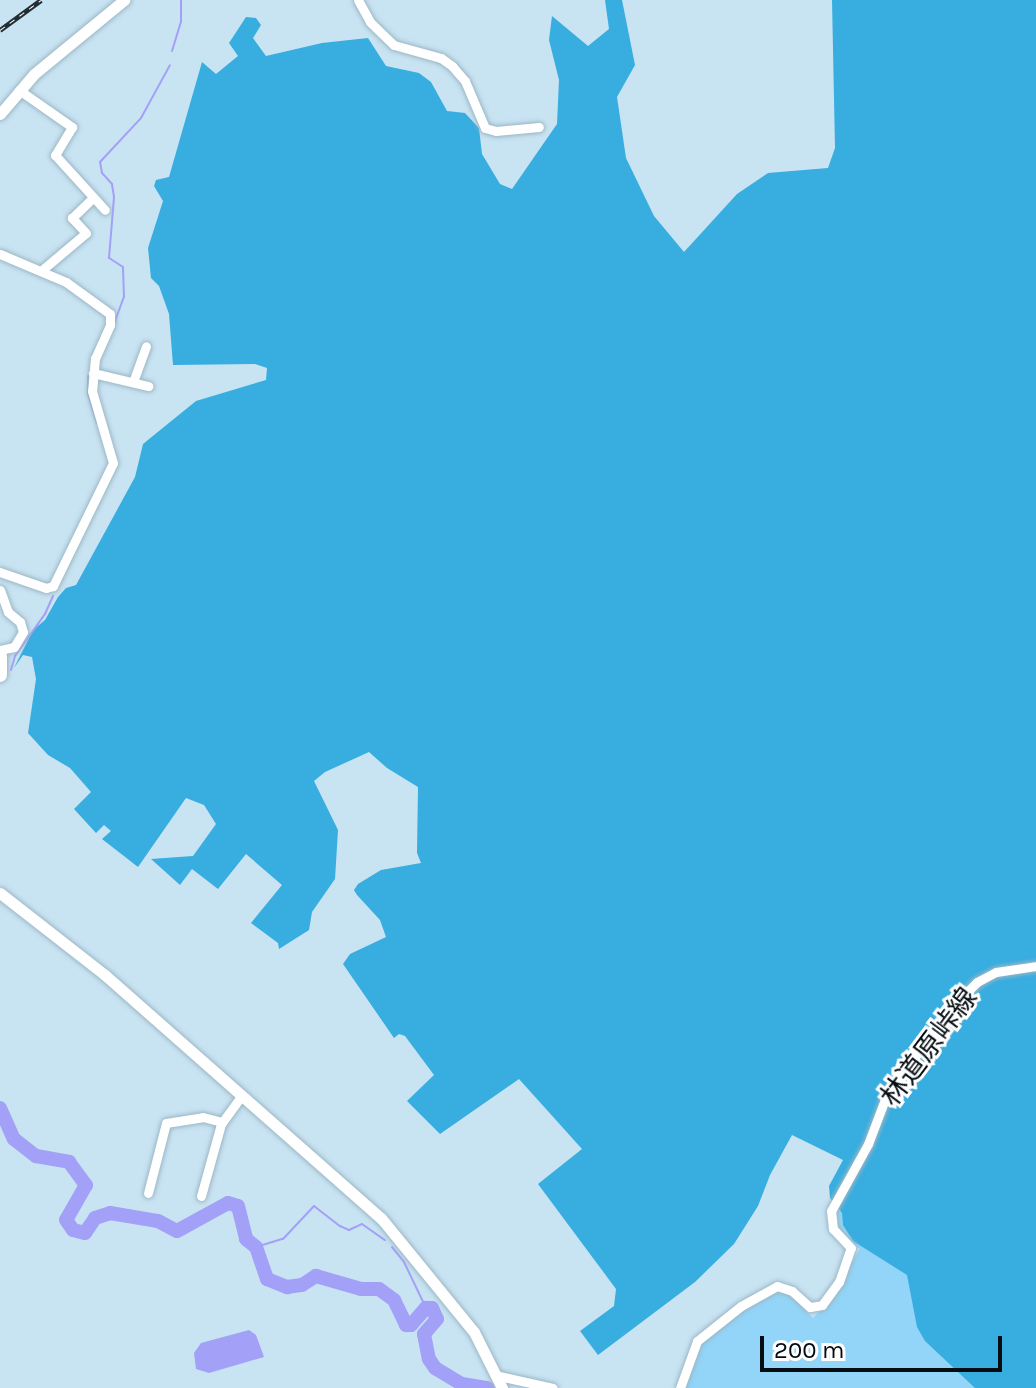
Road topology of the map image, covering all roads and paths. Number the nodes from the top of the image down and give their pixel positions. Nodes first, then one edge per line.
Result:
1 (124, 0) edge
2 (358, 0) edge
3 (19, 90) junction
4 (0, 114) edge
5 (539, 127) dead end
6 (93, 198) junction
7 (105, 210) dead end
8 (0, 254) edge
9 (42, 270) junction
10 (146, 346) dead end
11 (93, 373) junction
12 (133, 382) junction
13 (148, 386) dead end
14 (0, 572) edge
15 (0, 590) edge
16 (0, 653) edge
17 (0, 664) edge
18 (0, 675) edge
19 (0, 893) edge
20 (1036, 966) edge
21 (242, 1095) junction
22 (222, 1122) junction
23 (148, 1193) dead end
24 (201, 1196) dead end
25 (501, 1382) edge
26 (553, 1388) edge
27 (680, 1388) edge

1 - 3 street
2 - 5 street
3 - 4 street
3 - 6 street
6 - 7 street
6 - 9 street
8 - 9 street
9 - 11 street
10 - 12 street
11 - 12 street
11 - 14 street
12 - 13 street
15 - 16 street
16 - 17 main road
17 - 18 main road
19 - 21 street
20 - 27 street, 林道原峠線
21 - 22 street
21 - 25 street
22 - 23 street
22 - 24 street
25 - 26 street

